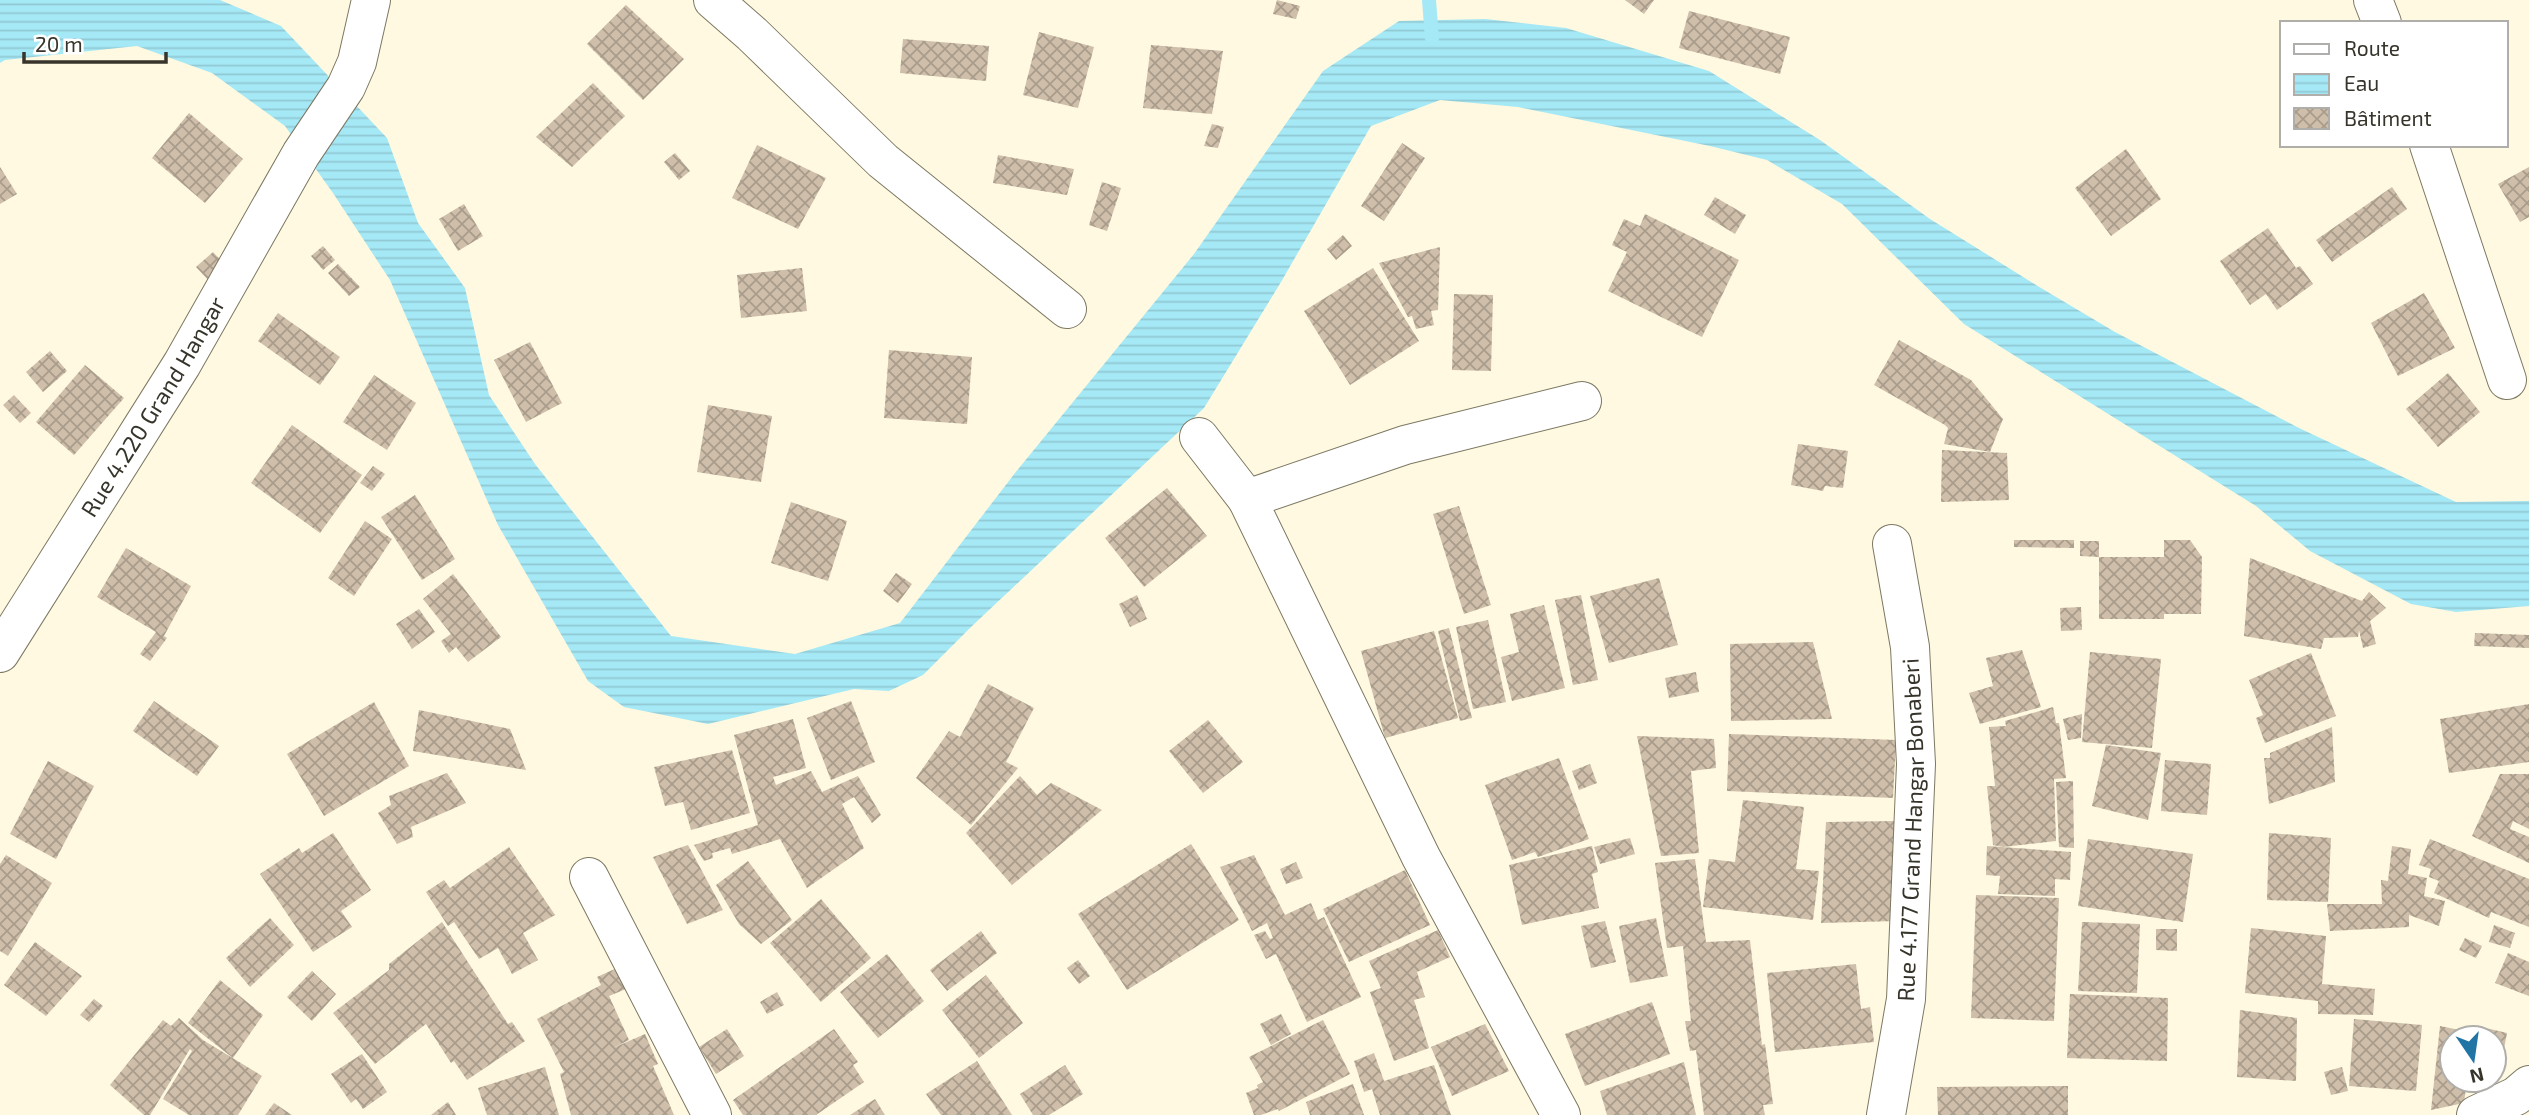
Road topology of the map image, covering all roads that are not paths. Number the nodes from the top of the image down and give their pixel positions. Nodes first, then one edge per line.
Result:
1 (370, 0) edge
2 (713, 0) edge
3 (2373, 0) edge
4 (2381, 21) edge
5 (2430, 147) edge
6 (1067, 309) dead end
7 (2507, 380) dead end
8 (1582, 401) dead end
9 (1199, 437) dead end
10 (1247, 499) junction
11 (1892, 544) dead end
12 (2, 642) edge
13 (589, 877) dead end
14 (2529, 1085) edge
15 (712, 1115) edge
16 (1561, 1115) edge
17 (1886, 1115) edge
18 (2476, 1115) edge

1 - 12 street, Rue 4.220 Grand Hangar
2 - 6 street
3 - 4 street
5 - 7 street
8 - 10 street
9 - 10 street
10 - 16 street
11 - 17 street, Rue 4.177 Grand Hangar Bonaberi
13 - 15 street
14 - 18 street

